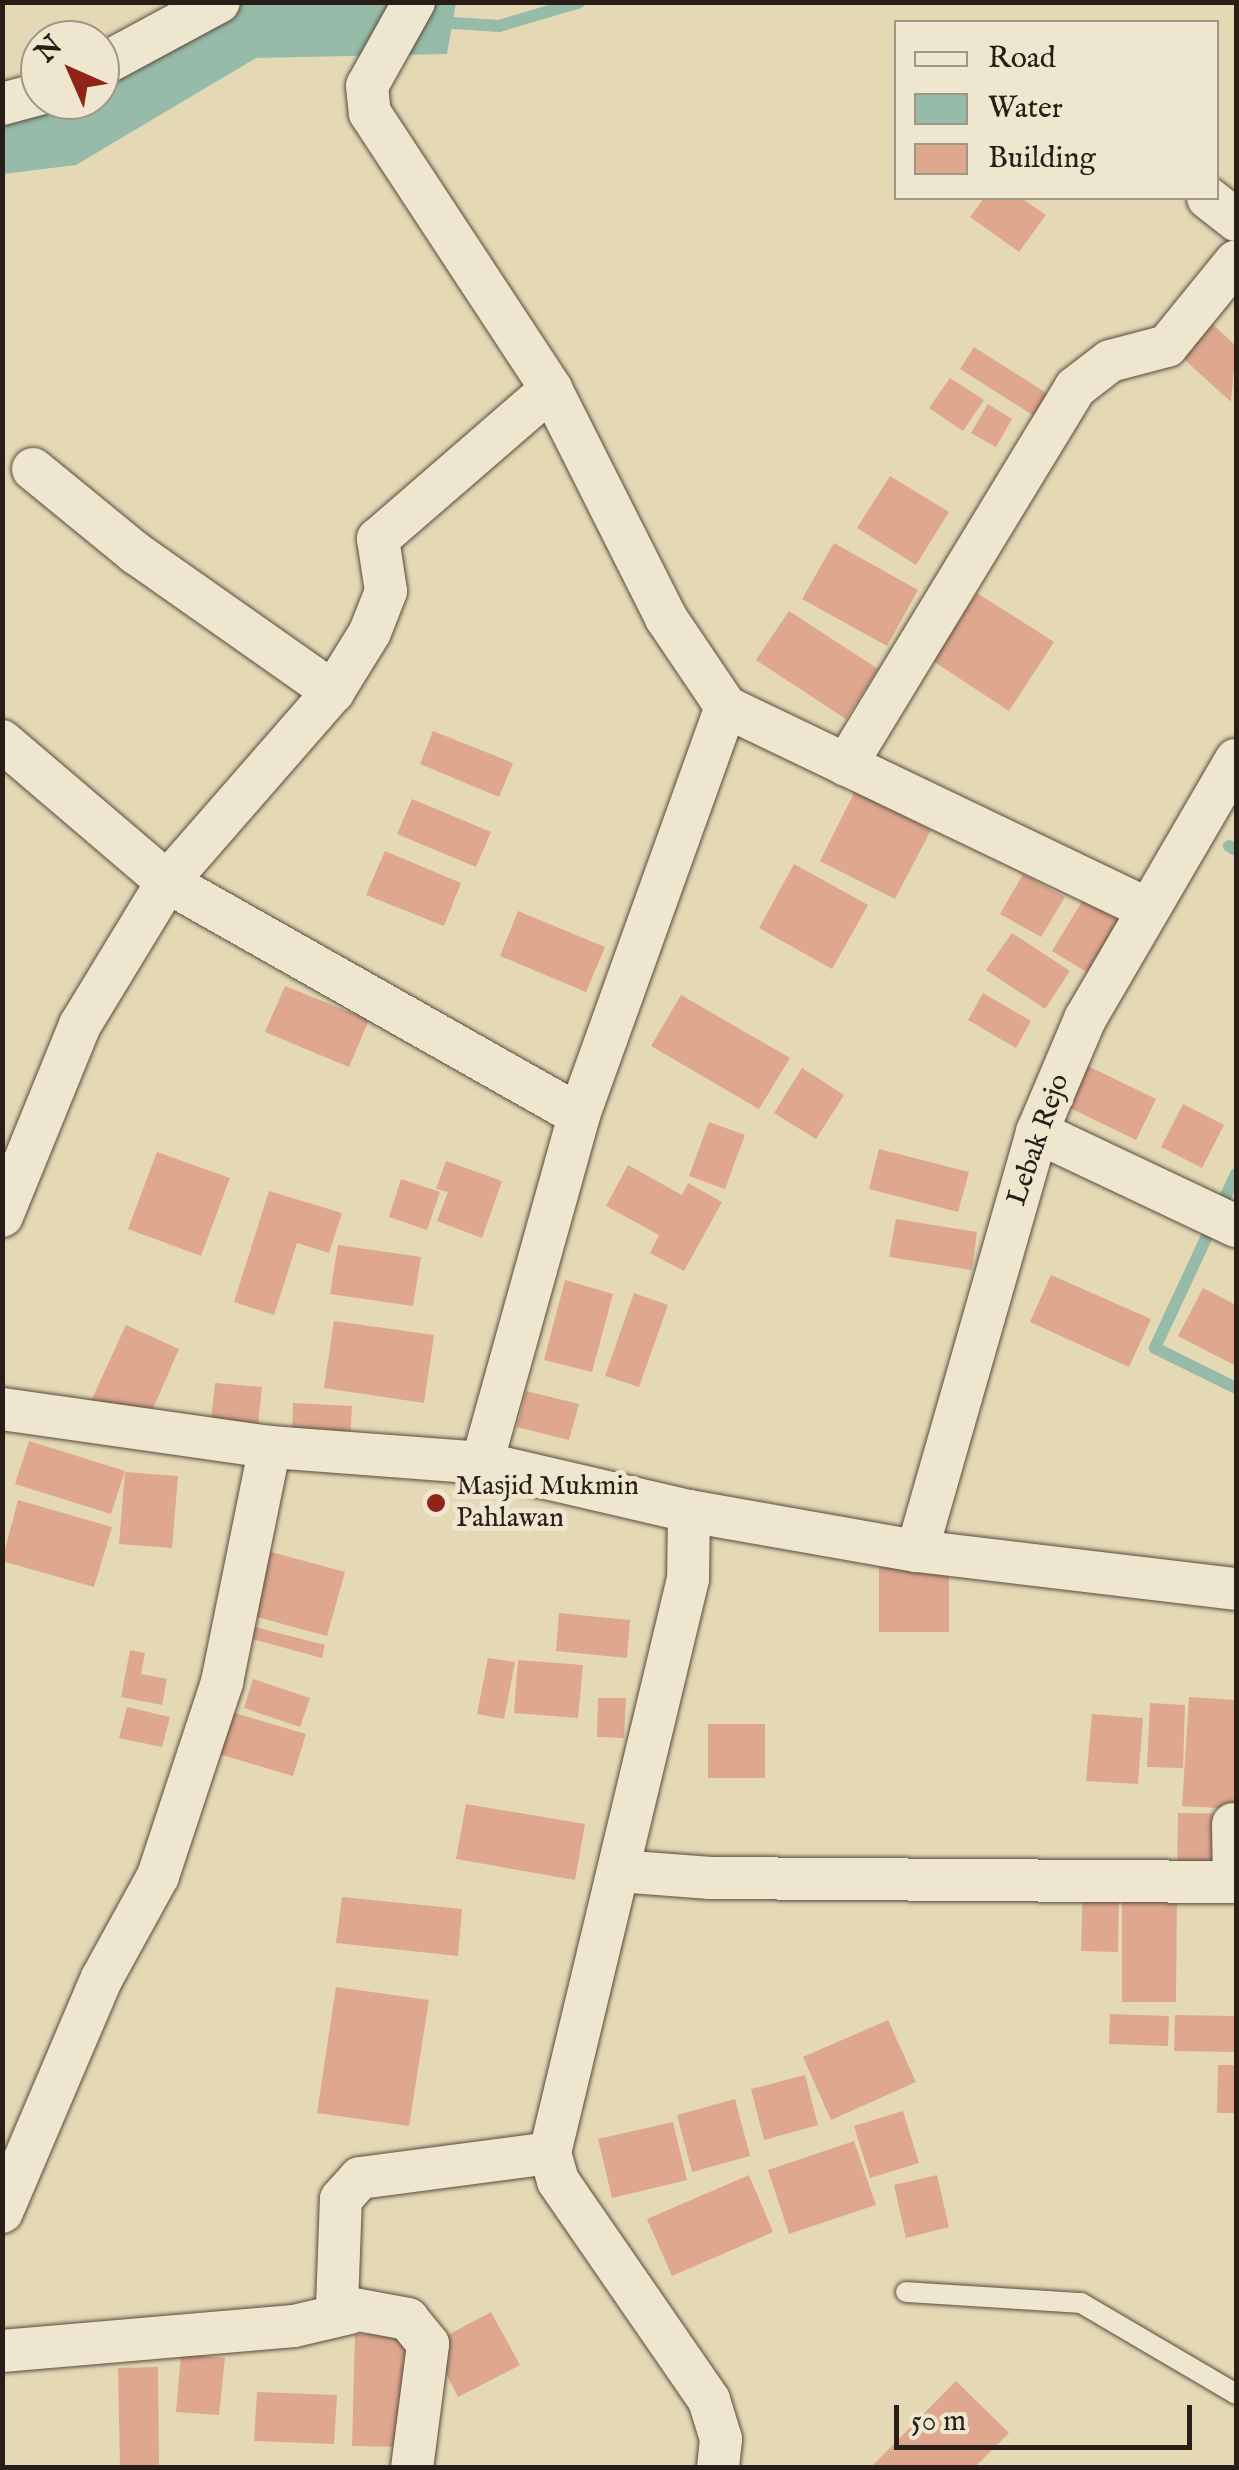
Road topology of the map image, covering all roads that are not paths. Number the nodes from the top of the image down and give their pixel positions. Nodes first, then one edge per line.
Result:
1 (218, 2) edge
2 (414, 2) edge
3 (120, 55) edge
4 (1211, 200) edge
5 (1236, 220) edge
6 (1236, 261) edge
7 (552, 390) junction
8 (33, 469) dead end
9 (333, 692) junction
10 (726, 707) junction
11 (2, 741) edge
12 (1236, 760) edge
13 (846, 765) junction
14 (166, 882) junction
15 (1146, 908) junction
16 (580, 1114) junction
17 (1037, 1132) junction
18 (2, 1216) edge
19 (1223, 1220) edge
20 (2, 1409) edge
21 (270, 1447) junction
22 (482, 1462) junction
23 (690, 1511) junction
24 (917, 1552) junction
25 (1236, 1589) edge
26 (1233, 1824) dead end
27 (618, 1871) junction
28 (550, 2153) junction
29 (2, 2212) edge
30 (906, 2292) dead end
31 (350, 2313) junction
32 (2, 2351) edge
33 (1236, 2394) edge
34 (412, 2468) edge
35 (718, 2468) edge

1 - 3 street
2 - 7 street
4 - 5 street
6 - 13 street
7 - 9 street
7 - 10 street
8 - 9 street
9 - 14 street
10 - 13 street
10 - 16 street
11 - 14 street
12 - 15 street, Lebak Rejo
13 - 15 street
14 - 16 street
14 - 18 street
15 - 17 street, Lebak Rejo
16 - 22 street
17 - 19 street
17 - 24 street, Lebak Rejo
20 - 21 street
21 - 22 street
21 - 29 street
22 - 23 street
23 - 24 street
23 - 27 street
24 - 25 street
26 - 27 street
27 - 28 street
28 - 31 street
28 - 35 street
30 - 33 lane
31 - 32 street
31 - 34 street

